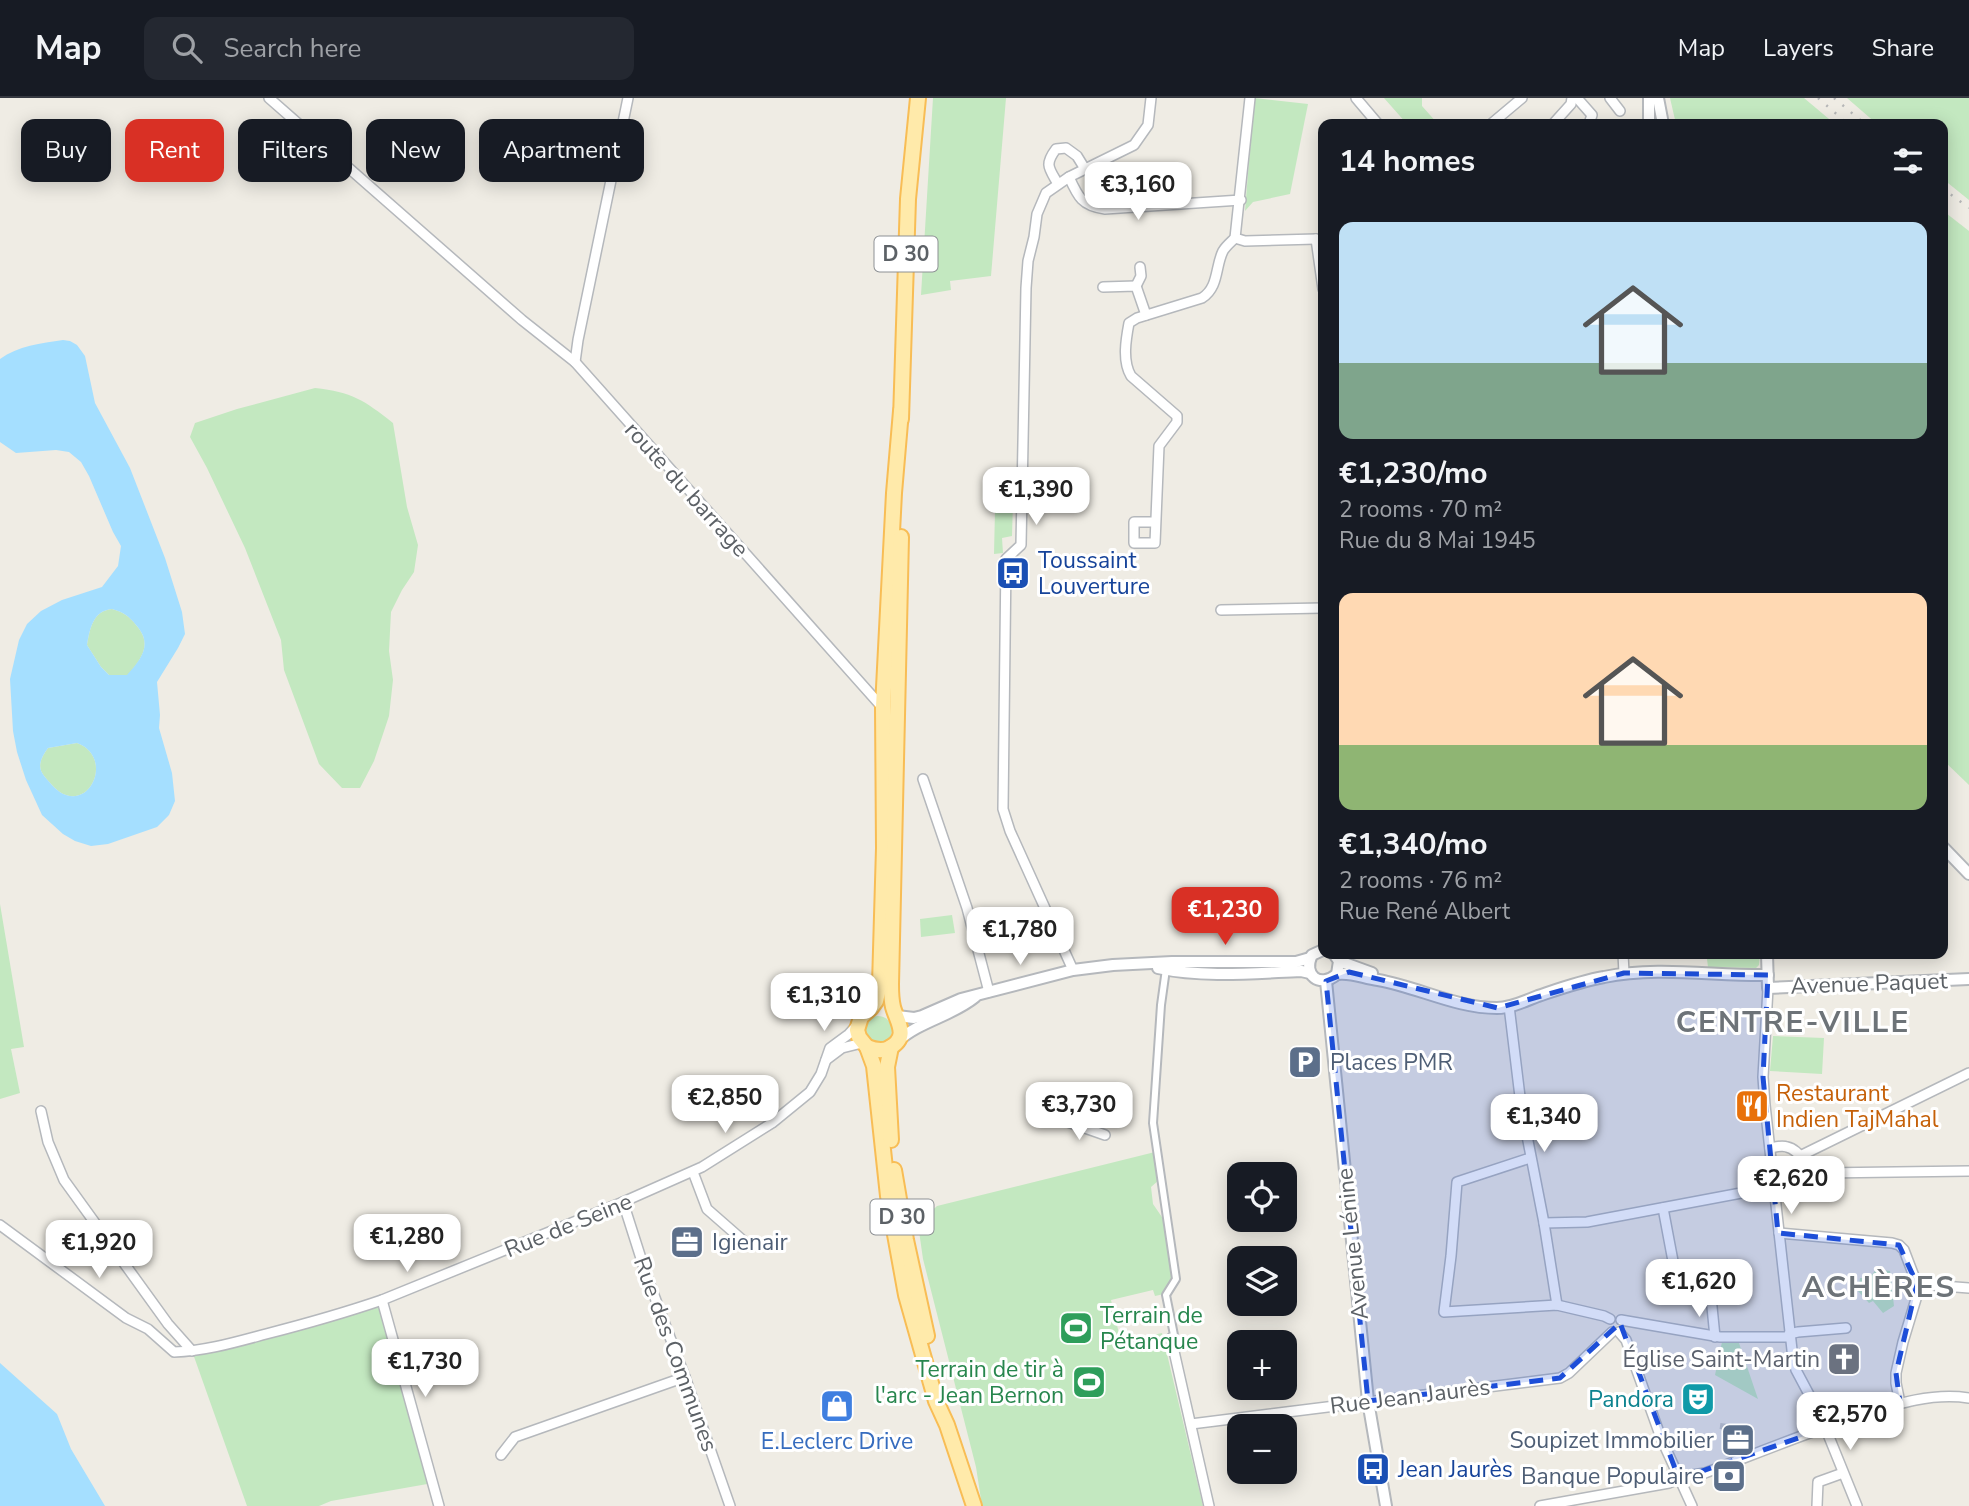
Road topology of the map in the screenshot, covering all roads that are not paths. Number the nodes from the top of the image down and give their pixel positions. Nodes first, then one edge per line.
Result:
1 (269, 98) edge
2 (628, 98) edge
3 (918, 98) edge
4 (1151, 98) edge
5 (1250, 98) edge
6 (1356, 98) edge
7 (1522, 98) edge
8 (1574, 98) edge
9 (1610, 98) edge
10 (1649, 98) edge
11 (1658, 98) edge
12 (1620, 111) dead end
13 (1374, 119) edge
14 (1497, 119) edge
15 (1558, 119) edge
16 (1591, 119) edge
17 (1649, 119) edge
18 (1662, 119) edge
19 (1085, 169) junction
20 (1069, 177) junction
21 (1058, 184) junction
22 (1241, 200) junction
23 (1318, 236) edge
24 (1235, 238) junction
25 (1140, 267) dead end
26 (1136, 286) junction
27 (1104, 287) dead end
28 (1146, 315) junction
29 (575, 362) junction
30 (901, 411) junction
31 (1155, 522) dead end
32 (1318, 608) edge
33 (1221, 610) dead end
34 (883, 707) junction
35 (896, 729) junction
36 (923, 779) dead end
37 (1948, 852) edge
38 (1969, 874) edge
39 (1318, 951) edge
40 (1310, 958) junction
41 (1337, 959) edge
42 (1339, 959) edge
43 (1623, 959) edge
44 (1767, 959) edge
45 (1144, 965) junction
46 (1073, 970) junction
47 (1166, 970) junction
48 (1310, 973) junction
49 (1624, 973) junction
50 (1337, 974) junction
51 (1768, 975) junction
52 (1969, 979) edge
53 (1326, 981) junction
54 (1386, 981) junction
55 (1768, 988) junction
56 (989, 992) junction
57 (976, 996) junction
58 (1509, 1006) junction
59 (871, 1008) junction
60 (896, 1015) junction
61 (858, 1023) junction
62 (865, 1045) junction
63 (893, 1045) junction
64 (826, 1060) junction
65 (1969, 1073) edge
66 (41, 1111) dead end
67 (1062, 1120) dead end
68 (1105, 1135) dead end
69 (1770, 1148) junction
70 (1800, 1156) junction
71 (1530, 1158) junction
72 (1969, 1171) edge
73 (693, 1172) junction
74 (1773, 1187) junction
75 (623, 1202) junction
76 (1662, 1208) junction
77 (1544, 1223) junction
78 (0, 1225) edge
79 (1779, 1233) junction
80 (747, 1244) dead end
81 (1917, 1284) junction
82 (1969, 1288) edge
83 (382, 1300) junction
84 (1557, 1305) junction
85 (1610, 1320) junction
86 (1621, 1320) junction
87 (1846, 1328) dead end
88 (1615, 1332) junction
89 (1789, 1335) junction
90 (1173, 1336) joint
91 (1715, 1337) junction
92 (192, 1351) junction
93 (685, 1377) junction
94 (1969, 1398) edge
95 (1368, 1401) junction
96 (1900, 1403) junction
97 (1191, 1424) junction
98 (947, 1425) junction
99 (1824, 1427) junction
100 (501, 1455) dead end
101 (1843, 1473) junction
102 (1679, 1479) junction
103 (439, 1506) edge
104 (730, 1506) edge
105 (974, 1506) edge
106 (1209, 1506) edge
107 (1386, 1506) edge
108 (1540, 1506) edge
109 (1692, 1506) edge
110 (1817, 1506) edge
111 (1857, 1506) edge

1 - 29 street, route du barrage
2 - 29 street
3 - 30 main road, D 30
4 - 19 street
5 - 22 street
6 - 13 street
7 - 14 street
8 - 15 street
8 - 16 street
9 - 12 street
10 - 17 street
11 - 18 street
19 - 20 street
19 - 21 street
20 - 21 street
20 - 22 street
21 - 46 street
22 - 24 street
23 - 24 street
24 - 28 street
25 - 26 street
26 - 27 street
26 - 28 street
28 - 31 street
29 - 34 street, route du barrage
30 - 34 main road, D 30
30 - 35 main road, D 30
32 - 33 street
34 - 35 street, route du barrage
34 - 59 main road, D 30
35 - 60 main road, D 30
36 - 56 street
37 - 38 street
39 - 40 street
40 - 45 street
40 - 48 street
41 - 50 street
42 - 54 street
43 - 49 street
44 - 51 street
45 - 46 street
45 - 47 street
46 - 56 street
47 - 48 street
47 - 90 street
48 - 53 street
49 - 51 street
49 - 58 street
50 - 53 street
50 - 54 street
51 - 55 street
52 - 55 street, Avenue Paquet
53 - 95 street, Avenue Lénine
54 - 58 street
55 - 69 street
56 - 57 street
57 - 60 street
57 - 63 street
58 - 71 street
59 - 60 main road
59 - 61 main road
60 - 63 main road
61 - 62 main road
61 - 64 street, Rue de Seine
62 - 63 main road
62 - 64 street
62 - 98 main road, D 30
63 - 98 main road, D 30
64 - 73 street, Rue de Seine
65 - 70 street
66 - 92 street
67 - 68 street
69 - 70 street
69 - 74 street
70 - 72 street
71 - 77 street
71 - 84 street
73 - 75 street, Rue de Seine
73 - 80 street
74 - 76 street
74 - 79 street
75 - 83 street, Rue de Seine
75 - 93 street, Rue des Communes
76 - 77 street
76 - 91 street
77 - 84 street
78 - 92 street
79 - 81 street
79 - 89 street
81 - 82 street
81 - 96 street
83 - 92 street, Rue de Seine
83 - 103 street
84 - 85 street
85 - 86 street
85 - 88 street
86 - 88 street
86 - 91 street
87 - 89 street
88 - 95 street, Rue Jean Jaurès
88 - 102 street
89 - 91 street
89 - 99 street
90 - 97 street
93 - 100 street
93 - 104 street, Rue des Communes
94 - 96 street
95 - 97 street, Rue Jean Jaurès
95 - 107 street, Avenue Lénine
96 - 99 street
97 - 106 street
98 - 105 main road, D 30
99 - 101 street
99 - 102 street
101 - 110 street
101 - 111 street
102 - 108 street
102 - 109 street

